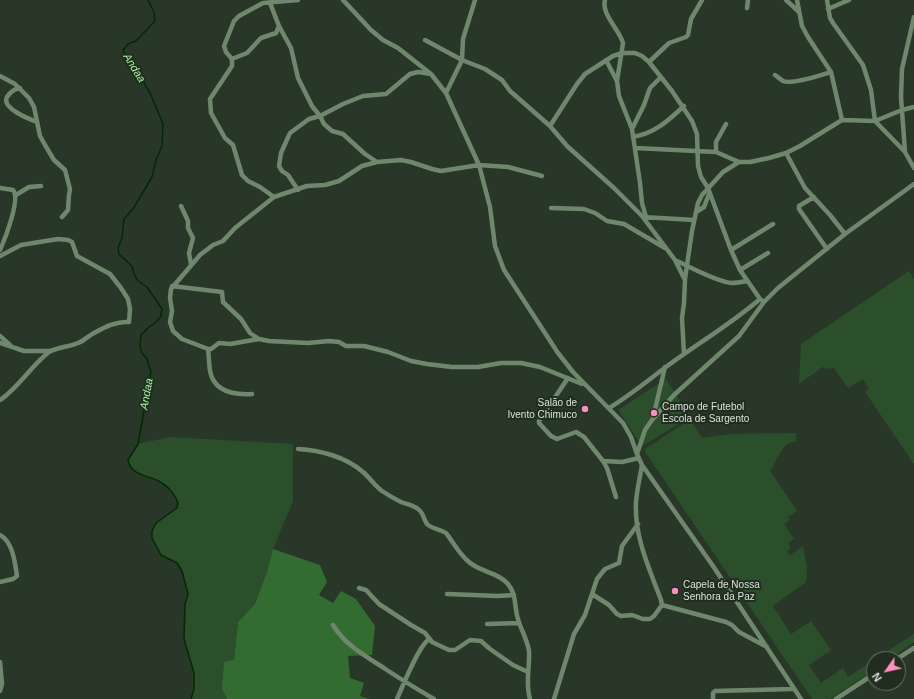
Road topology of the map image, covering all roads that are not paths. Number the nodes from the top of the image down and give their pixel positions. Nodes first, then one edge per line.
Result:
1 (296, 0) edge
2 (343, 0) edge
3 (475, 0) edge
4 (605, 0) edge
5 (702, 0) edge
6 (748, 0) edge
7 (786, 0) edge
8 (797, 0) edge
9 (827, 0) edge
10 (849, 0) edge
11 (270, 3) junction
12 (747, 8) dead end
13 (828, 9) junction
14 (799, 11) junction
15 (914, 14) edge
16 (914, 18) edge
17 (279, 26) junction
18 (425, 40) dead end
19 (622, 53) junction
20 (232, 59) junction
21 (462, 60) junction
22 (606, 60) junction
23 (649, 62) junction
24 (831, 72) junction
25 (431, 74) junction
26 (775, 75) dead end
27 (0, 76) edge
28 (661, 76) junction
29 (618, 81) junction
30 (20, 88) junction
31 (446, 93) junction
32 (684, 106) junction
33 (914, 107) edge
34 (902, 110) junction
35 (320, 116) junction
36 (842, 120) junction
37 (875, 121) junction
38 (37, 122) junction
39 (726, 124) dead end
40 (550, 126) junction
41 (632, 129) junction
42 (633, 137) junction
43 (635, 148) junction
44 (697, 151) junction
45 (716, 152) junction
46 (905, 152) junction
47 (786, 153) junction
48 (377, 162) junction
49 (739, 162) junction
50 (913, 162) edge
51 (479, 165) junction
52 (914, 168) edge
53 (542, 176) dead end
54 (914, 184) edge
55 (41, 186) dead end
56 (0, 188) edge
57 (708, 188) junction
58 (298, 190) junction
59 (709, 194) junction
60 (16, 195) junction
61 (274, 197) junction
62 (814, 197) junction
63 (181, 206) dead end
64 (550, 208) dead end
65 (696, 212) junction
66 (644, 216) junction
67 (62, 217) dead end
68 (694, 220) junction
69 (773, 224) dead end
70 (845, 234) junction
71 (827, 249) junction
72 (0, 250) edge
73 (668, 250) junction
74 (731, 250) junction
75 (768, 253) dead end
76 (0, 256) edge
77 (675, 260) junction
78 (191, 264) junction
79 (688, 266) junction
80 (740, 270) junction
81 (684, 280) junction
82 (747, 281) junction
83 (172, 286) junction
84 (762, 300) junction
85 (0, 336) edge
86 (259, 339) junction
87 (0, 343) edge
88 (11, 346) junction
89 (208, 349) junction
90 (50, 351) junction
91 (684, 354) junction
92 (666, 367) junction
93 (568, 378) junction
94 (586, 385) junction
95 (252, 394) dead end
96 (0, 400) edge
97 (608, 408) junction
98 (652, 420) junction
99 (298, 449) dead end
100 (638, 456) junction
101 (603, 460) junction
102 (642, 465) junction
103 (616, 497) dead end
104 (638, 524) junction
105 (0, 535) edge
106 (0, 582) edge
107 (359, 588) dead end
108 (447, 594) dead end
109 (514, 594) junction
110 (592, 594) junction
111 (662, 605) junction
112 (519, 623) junction
113 (487, 624) dead end
114 (333, 625) dead end
115 (430, 639) junction
116 (768, 647) junction
117 (0, 662) edge
118 (528, 672) junction
119 (866, 679) edge
120 (405, 682) junction
121 (1, 684) edge
122 (793, 689) junction
123 (0, 692) edge
124 (397, 699) edge
125 (434, 699) edge
126 (530, 699) edge
127 (554, 699) edge
128 (713, 699) edge
129 (801, 699) edge
130 (836, 699) edge

1 - 11 street
2 - 25 street
3 - 21 street
4 - 19 street
5 - 23 street
6 - 12 street
7 - 14 street
8 - 14 street
9 - 13 street
10 - 13 street
11 - 17 street
11 - 20 street
13 - 37 street
14 - 24 street
15 - 16 street
16 - 34 street
17 - 20 street
17 - 35 street
18 - 21 street
19 - 22 street
19 - 23 street
19 - 29 street
20 - 61 street
21 - 31 street
21 - 40 street
22 - 29 street
22 - 40 street
23 - 28 street
24 - 26 street
24 - 36 street
25 - 31 street
25 - 35 street
27 - 30 street
28 - 32 street
28 - 41 street
29 - 41 street
30 - 38 street
30 - 38 street
31 - 51 street
32 - 42 street
32 - 44 street
33 - 34 street
34 - 37 street
34 - 46 street
35 - 48 street
35 - 58 street
36 - 37 street
36 - 47 street
37 - 46 street
38 - 67 street
39 - 45 street
40 - 66 street
41 - 42 street
42 - 43 street
43 - 44 street
43 - 66 street
44 - 45 street
44 - 57 street
45 - 49 street
46 - 50 street
47 - 49 street
47 - 62 street
48 - 51 street
48 - 58 street
49 - 57 street
50 - 52 street
51 - 53 street
51 - 94 street
54 - 70 street
55 - 60 street
56 - 60 street
57 - 59 street
57 - 65 street
58 - 61 street
59 - 65 street
59 - 74 street
60 - 72 street
61 - 78 street
62 - 70 street
62 - 71 street
63 - 78 street
64 - 73 street
65 - 68 street
66 - 68 street
66 - 73 street
68 - 79 street
69 - 74 street
70 - 71 street
71 - 84 street
73 - 77 street
74 - 80 street
75 - 80 street
76 - 90 street
77 - 79 street
77 - 81 street
78 - 83 street
79 - 81 street
79 - 82 street
80 - 82 street
81 - 91 street
82 - 84 street
83 - 86 street
83 - 89 street
84 - 91 street
84 - 98 street
85 - 88 street
86 - 89 street
86 - 93 street
87 - 88 street
88 - 90 street
89 - 95 street
90 - 96 street
91 - 92 street
92 - 97 street
92 - 98 street
93 - 94 street
93 - 101 street
94 - 97 street
97 - 100 street
98 - 100 street
99 - 109 street
100 - 101 street
100 - 102 street
101 - 103 street
102 - 104 street
102 - 116 street
104 - 110 street
104 - 111 street
105 - 106 street
107 - 115 street
108 - 109 street
109 - 112 street
110 - 111 street
110 - 127 street
111 - 116 street
112 - 113 street
112 - 118 street
114 - 120 street
115 - 118 street
115 - 120 street
116 - 122 street
117 - 121 street
118 - 126 street
119 - 130 street
120 - 124 street
120 - 125 street
121 - 123 street
122 - 128 street
122 - 129 street

